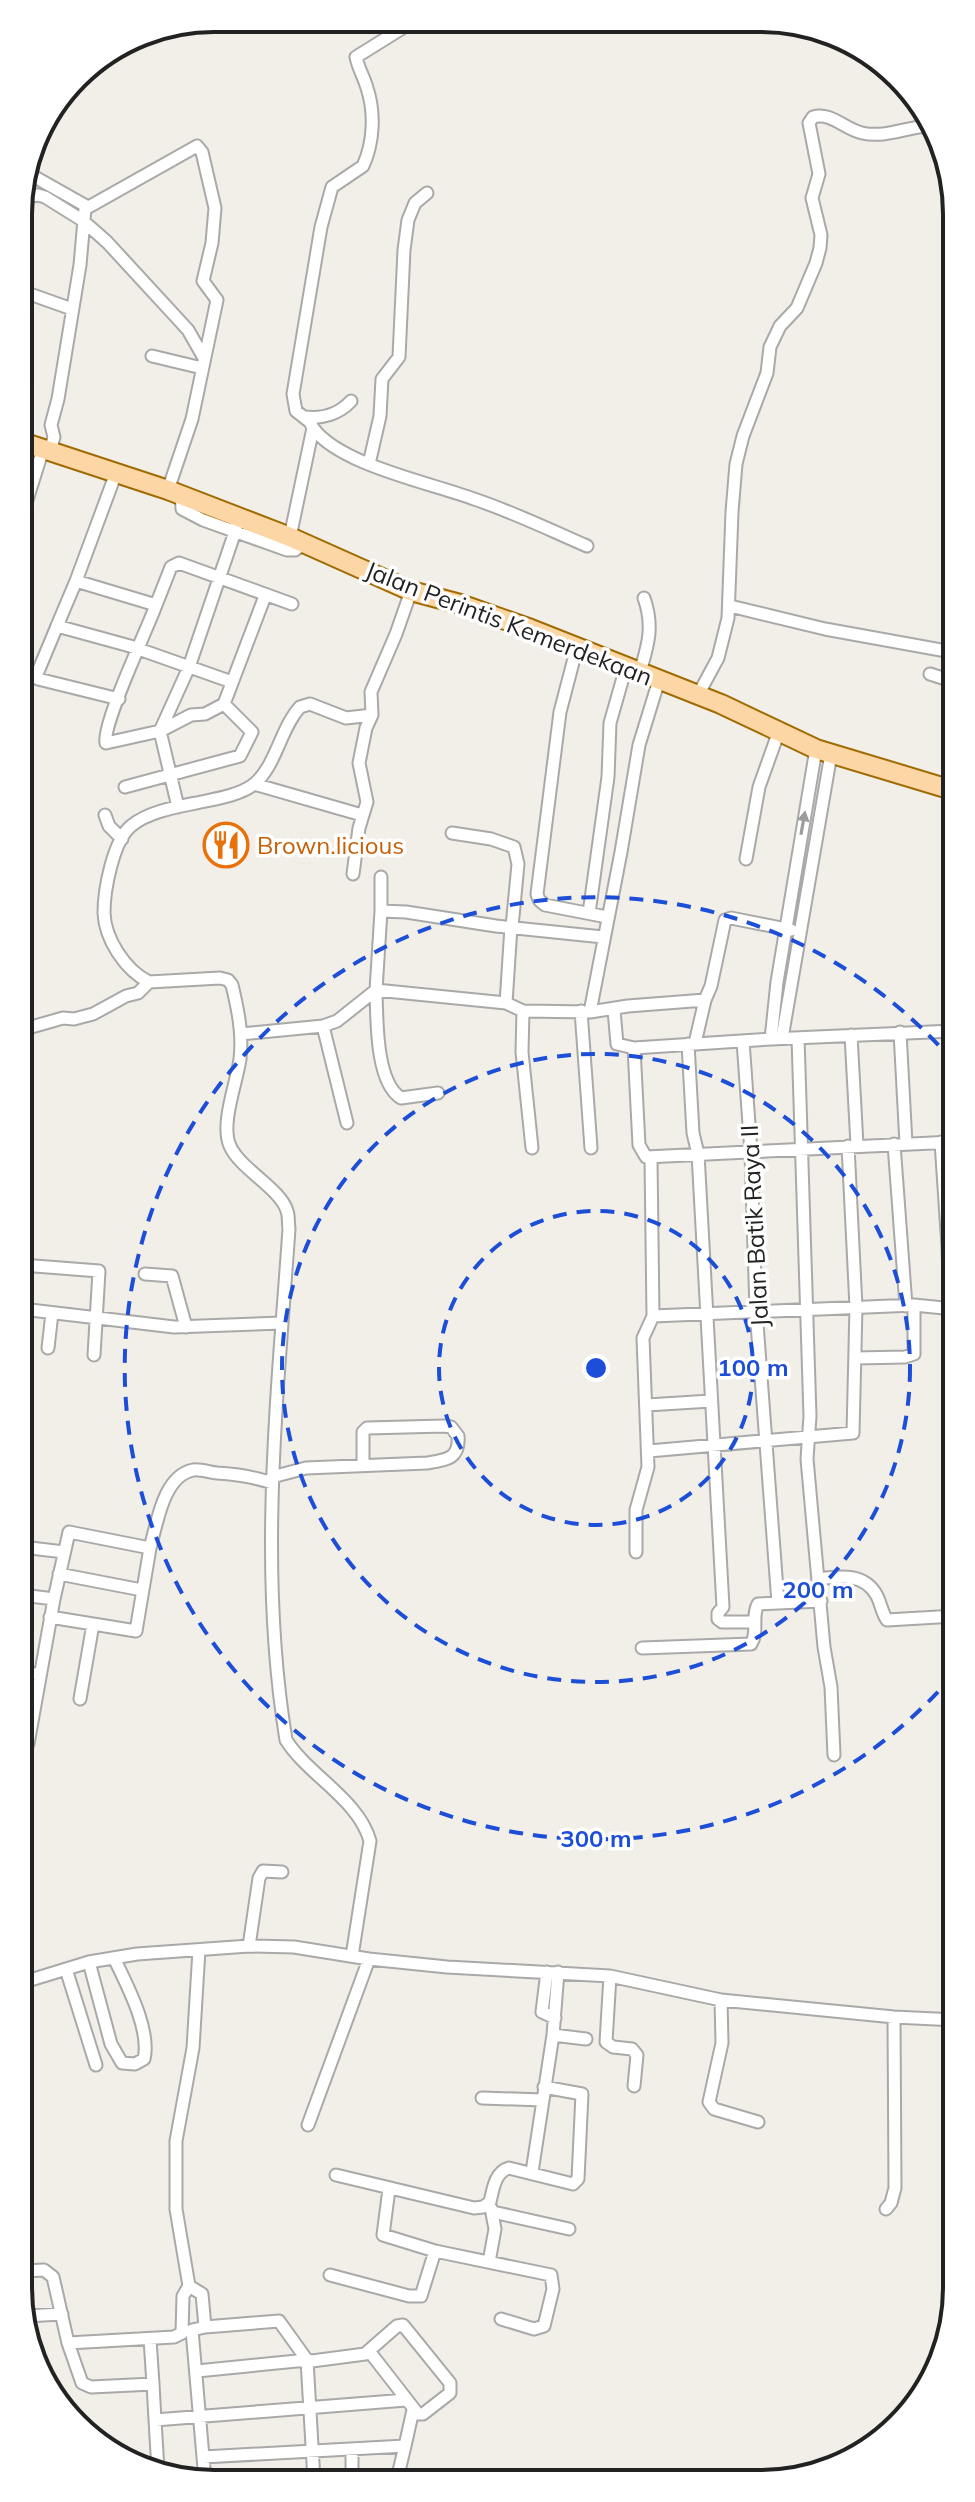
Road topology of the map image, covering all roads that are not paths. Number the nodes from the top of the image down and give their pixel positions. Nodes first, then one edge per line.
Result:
1 (396, 32) edge
2 (920, 125) edge
3 (36, 178) edge
4 (46, 183) junction
5 (427, 193) dead end
6 (38, 195) junction
7 (33, 196) edge
8 (85, 213) junction
9 (32, 295) edge
10 (72, 309) junction
11 (152, 356) dead end
12 (204, 357) junction
13 (351, 401) dead end
14 (304, 417) junction
15 (313, 428) junction
16 (32, 445) edge
17 (47, 450) junction
18 (369, 464) junction
19 (116, 473) junction
20 (32, 488) edge
21 (175, 492) junction
22 (238, 524) junction
23 (297, 540) junction
24 (587, 546) dead end
25 (220, 578) junction
26 (76, 581) junction
27 (411, 591) junction
28 (265, 596) junction
29 (644, 598) dead end
30 (292, 604) dead end
31 (156, 605) junction
32 (730, 606) junction
33 (57, 626) junction
34 (577, 647) junction
35 (140, 649) junction
36 (943, 650) edge
37 (189, 667) junction
38 (633, 670) junction
39 (930, 674) dead end
40 (943, 678) edge
41 (659, 680) junction
42 (232, 682) junction
43 (698, 695) junction
44 (119, 699) junction
45 (224, 704) junction
46 (172, 707) junction
47 (191, 715) junction
48 (372, 715) junction
49 (160, 731) junction
50 (779, 731) junction
51 (824, 751) junction
52 (171, 776) junction
53 (254, 784) junction
54 (125, 787) dead end
55 (943, 787) edge
56 (178, 807) junction
57 (105, 815) dead end
58 (362, 815) junction
59 (452, 833) dead end
60 (122, 839) junction
61 (746, 859) dead end
62 (797, 860) junction
63 (812, 864) junction
64 (353, 874) dead end
65 (381, 877) dead end
66 (381, 911) junction
67 (589, 913) junction
68 (607, 917) junction
69 (511, 927) junction
70 (786, 929) junction
71 (800, 932) junction
72 (603, 937) junction
73 (149, 982) junction
74 (777, 982) junction
75 (791, 985) junction
76 (376, 990) junction
77 (705, 1000) junction
78 (506, 1003) junction
79 (614, 1010) junction
80 (523, 1011) junction
81 (585, 1012) junction
82 (323, 1026) junction
83 (32, 1027) edge
84 (943, 1031) edge
85 (900, 1032) junction
86 (241, 1034) junction
87 (851, 1035) junction
88 (776, 1038) junction
89 (798, 1038) junction
90 (743, 1041) junction
91 (692, 1044) junction
92 (634, 1048) junction
93 (438, 1093) dead end
94 (347, 1123) dead end
95 (943, 1142) edge
96 (900, 1144) junction
97 (852, 1146) junction
98 (532, 1148) dead end
99 (591, 1148) dead end
100 (800, 1151) junction
101 (751, 1152) junction
102 (698, 1154) junction
103 (651, 1158) junction
104 (32, 1266) edge
105 (145, 1274) dead end
106 (910, 1306) junction
107 (856, 1307) junction
108 (805, 1308) junction
109 (943, 1308) edge
110 (32, 1310) edge
111 (756, 1310) junction
112 (706, 1312) junction
113 (52, 1313) junction
114 (653, 1316) junction
115 (96, 1318) junction
116 (282, 1323) junction
117 (186, 1327) junction
118 (48, 1348) dead end
119 (94, 1355) dead end
120 (856, 1358) junction
121 (711, 1401) junction
122 (647, 1405) junction
123 (809, 1439) junction
124 (767, 1441) junction
125 (714, 1446) junction
126 (649, 1451) junction
127 (363, 1465) junction
128 (272, 1480) junction
129 (32, 1548) edge
130 (150, 1548) junction
131 (64, 1552) junction
132 (636, 1552) dead end
133 (59, 1574) junction
134 (819, 1579) junction
135 (142, 1590) junction
136 (32, 1596) edge
137 (54, 1599) junction
138 (821, 1601) junction
139 (778, 1603) junction
140 (50, 1617) junction
141 (943, 1617) edge
142 (755, 1622) junction
143 (93, 1624) junction
144 (642, 1648) dead end
145 (32, 1674) edge
146 (40, 1675) junction
147 (32, 1694) edge
148 (80, 1699) dead end
149 (834, 1755) dead end
150 (282, 1872) dead end
151 (249, 1946) junction
152 (199, 1950) junction
153 (352, 1956) junction
154 (114, 1958) junction
155 (369, 1959) junction
156 (89, 1962) junction
157 (66, 1969) junction
158 (552, 1972) junction
159 (610, 1976) junction
160 (32, 1980) edge
161 (721, 2000) junction
162 (894, 2017) junction
163 (943, 2019) edge
164 (553, 2035) junction
165 (586, 2039) dead end
166 (96, 2065) dead end
167 (634, 2086) dead end
168 (544, 2087) junction
169 (482, 2098) dead end
170 (542, 2100) junction
171 (758, 2122) dead end
172 (308, 2125) dead end
173 (532, 2172) junction
174 (336, 2175) dead end
175 (389, 2189) junction
176 (491, 2207) junction
177 (886, 2209) dead end
178 (569, 2229) dead end
179 (435, 2251) junction
180 (489, 2262) junction
181 (32, 2271) edge
182 (330, 2275) dead end
183 (189, 2286) junction
184 (62, 2314) junction
185 (35, 2315) edge
186 (501, 2319) dead end
187 (205, 2327) junction
188 (187, 2332) junction
189 (150, 2339) junction
190 (68, 2343) junction
191 (369, 2351) junction
192 (307, 2360) junction
193 (197, 2371) junction
194 (153, 2384) junction
195 (410, 2405) junction
196 (310, 2407) junction
197 (200, 2417) junction
198 (155, 2420) junction
199 (405, 2446) junction
200 (352, 2450) junction
201 (313, 2452) junction
202 (203, 2457) junction
203 (157, 2460) edge
204 (204, 2469) edge
205 (314, 2470) edge
206 (352, 2470) edge
207 (399, 2470) edge

1 - 14 street
2 - 32 street
3 - 4 street
4 - 6 street
4 - 8 street
5 - 18 street
6 - 7 street
6 - 8 street
8 - 10 street
8 - 12 street
8 - 12 street
9 - 10 street
10 - 17 street
11 - 12 street
12 - 21 street
13 - 14 street
14 - 15 street
15 - 18 street
15 - 23 street
16 - 17 main road, Jalan Perintis Kemerdekaan
17 - 19 main road, Jalan Perintis Kemerdekaan
17 - 20 street
18 - 24 street
19 - 21 main road, Jalan Perintis Kemerdekaan
19 - 26 street
21 - 22 main road, Jalan Perintis Kemerdekaan
22 - 23 main road, Jalan Perintis Kemerdekaan
22 - 25 street
23 - 27 main road, Jalan Perintis Kemerdekaan
25 - 28 street
25 - 31 street
25 - 37 street
26 - 31 street
26 - 33 street
27 - 34 main road, Jalan Perintis Kemerdekaan
27 - 48 street
28 - 30 street
28 - 42 street
29 - 38 street
31 - 35 street
32 - 36 street
32 - 43 street
33 - 35 street
33 - 44 street
34 - 38 main road, Jalan Perintis Kemerdekaan
34 - 67 street
35 - 37 street
35 - 44 street
37 - 42 street
37 - 46 street
38 - 41 main road, Jalan Perintis Kemerdekaan
38 - 67 street
39 - 40 street
41 - 43 main road, Jalan Perintis Kemerdekaan
41 - 68 street
42 - 45 street
43 - 50 main road, Jalan Perintis Kemerdekaan
44 - 49 street
45 - 47 street
45 - 52 street
46 - 47 street
46 - 49 street
47 - 49 street
48 - 53 street
48 - 58 street
49 - 52 street
50 - 51 main road, Jalan Perintis Kemerdekaan
50 - 61 street
51 - 55 main road, Jalan Perintis Kemerdekaan
62 -> 51 street
51 - 63 street
52 - 54 street
52 - 56 street
53 - 56 street
53 - 58 street
56 - 60 street
57 - 60 street
58 - 64 street
59 - 69 street
60 - 73 street
62 - 63 street
62 - 70 street
63 - 71 street
65 - 66 street
66 - 69 street
66 - 76 street
67 - 68 street
68 - 72 street
69 - 72 street
69 - 78 street
70 - 71 street
70 - 74 street
70 - 77 street
71 - 75 street
72 - 81 street
73 - 83 street
73 - 86 street
74 - 75 street
74 - 88 street
75 - 88 street
76 - 78 street
76 - 82 street
76 - 93 street
77 - 79 street
77 - 91 street
78 - 80 street
79 - 81 street
79 - 92 street
80 - 81 street
80 - 98 street
81 - 99 street
82 - 86 street
82 - 94 street
84 - 85 street
85 - 87 street
85 - 96 street
86 - 116 street
87 - 89 street
87 - 97 street
88 - 89 street
88 - 90 street
89 - 100 street
90 - 91 street
90 - 101 street, Jalan Batik Raya II
91 - 92 street
91 - 102 street
92 - 103 street
95 - 96 street
96 - 97 street
96 - 106 street
97 - 100 street
97 - 107 street
100 - 101 street
100 - 108 street
101 - 102 street
101 - 111 street, Jalan Batik Raya II
102 - 103 street
102 - 112 street
103 - 114 street
104 - 115 street
105 - 117 street
106 - 107 street
106 - 109 street
106 - 120 street
107 - 108 street
107 - 120 street
108 - 111 street
108 - 123 street
110 - 113 street
111 - 112 street
111 - 124 street, Jalan Batik Raya II
112 - 114 street
112 - 121 street
113 - 115 street
113 - 118 street
114 - 122 street
115 - 117 street
115 - 119 street
116 - 117 street
116 - 128 street
120 - 123 street
121 - 122 street
121 - 125 street
122 - 126 street
123 - 124 street
123 - 134 street
124 - 125 street
124 - 139 street, Jalan Batik Raya II
125 - 126 street
125 - 142 street
126 - 132 street
127 - 127 street
127 - 128 street
128 - 130 street
128 - 153 street
129 - 131 street
130 - 131 street
130 - 135 street
131 - 133 street
133 - 135 street
133 - 137 street
134 - 138 street
134 - 141 street
135 - 143 street
136 - 137 street
137 - 140 street
138 - 139 street
138 - 149 street
139 - 142 street
140 - 143 street
140 - 146 street
142 - 144 street
143 - 148 street
145 - 146 street
146 - 147 street
150 - 151 street
151 - 152 street
151 - 153 street
152 - 154 street
152 - 183 street
153 - 155 street
154 - 156 street
154 - 156 street
155 - 158 street
155 - 172 street
156 - 157 street
157 - 160 street
157 - 166 street
158 - 159 street
158 - 164 street
159 - 161 street
159 - 167 street
161 - 162 street
161 - 171 street
162 - 163 street
162 - 177 street
164 - 165 street
164 - 168 street
168 - 170 street
168 - 173 street
169 - 170 street
170 - 173 street
173 - 176 street
174 - 175 street
175 - 176 street
175 - 179 street
176 - 178 street
176 - 180 street
179 - 180 street
179 - 182 street
180 - 186 street
181 - 184 street
183 - 187 street
183 - 188 street
184 - 185 street
184 - 190 street
187 - 188 street
187 - 192 street
188 - 189 street
188 - 193 street
189 - 190 street
189 - 194 street
190 - 194 street
191 - 192 street
191 - 195 street
191 - 195 street
192 - 193 street
192 - 196 street
193 - 197 street
194 - 198 street
195 - 196 street
195 - 199 street
196 - 197 street
196 - 201 street
197 - 198 street
197 - 202 street
198 - 203 street
199 - 200 street
199 - 207 street
200 - 201 street
200 - 206 street
201 - 202 street
201 - 205 street
202 - 204 street

